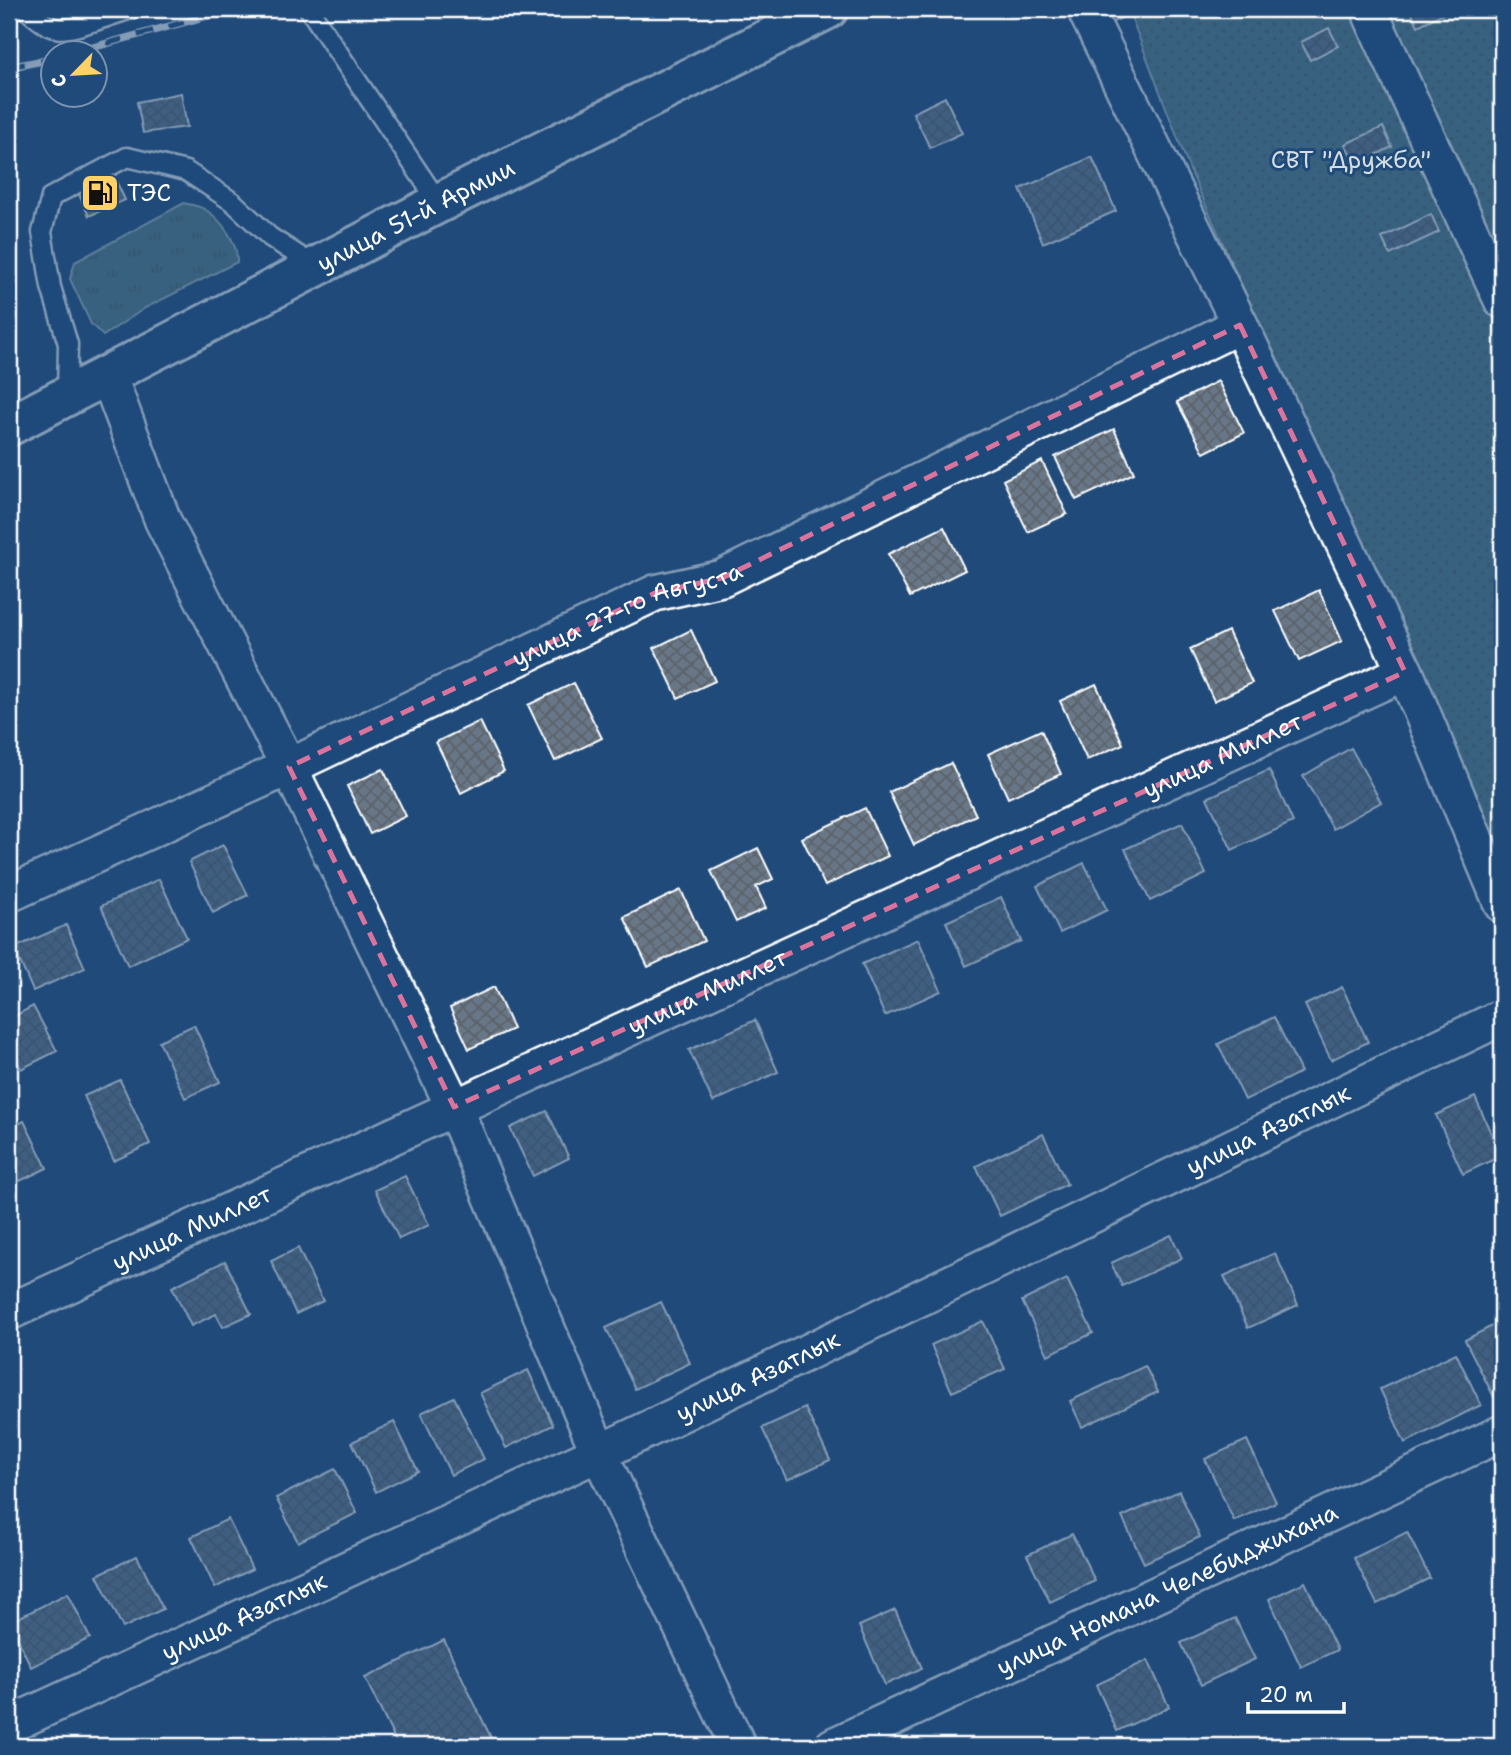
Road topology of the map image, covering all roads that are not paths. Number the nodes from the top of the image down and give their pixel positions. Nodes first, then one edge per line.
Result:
1 (26, 9) edge
2 (131, 9) edge
3 (309, 9) edge
4 (828, 9) edge
5 (1085, 9) edge
6 (1370, 9) edge
7 (91, 15) edge
8 (439, 203) junction
9 (316, 267) junction
10 (1502, 300) edge
11 (1240, 325) junction
12 (108, 375) junction
13 (67, 394) junction
14 (11, 421) edge
15 (1405, 672) junction
16 (289, 766) junction
17 (9, 894) edge
18 (1502, 904) edge
19 (1502, 1017) edge
20 (454, 1107) junction
21 (9, 1312) edge
22 (1502, 1433) edge
23 (598, 1453) junction
24 (9, 1725) edge
25 (738, 1746) edge
26 (833, 1746) edge

1 - 7 lane
2 - 7 lane
3 - 8 lane
4 - 8 main road, улица 51-й Армии
5 - 11 street
6 - 10 street
8 - 9 main road, улица 51-й Армии
9 - 12 main road, улица 51-й Армии
9 - 13 lane
11 - 15 street
11 - 16 street, улица 27-го Августа
12 - 13 main road, улица 51-й Армии
12 - 16 street
13 - 14 main road, улица 51-й Армии
15 - 18 street
15 - 20 street, улица Миллет
16 - 17 street, улица 27-го Августа
16 - 20 street
19 - 23 street, улица Азатлык
20 - 21 street, улица Миллет
20 - 23 street
22 - 26 street, улица Номана Челебиджихана
23 - 24 street, улица Азатлык
23 - 25 street

